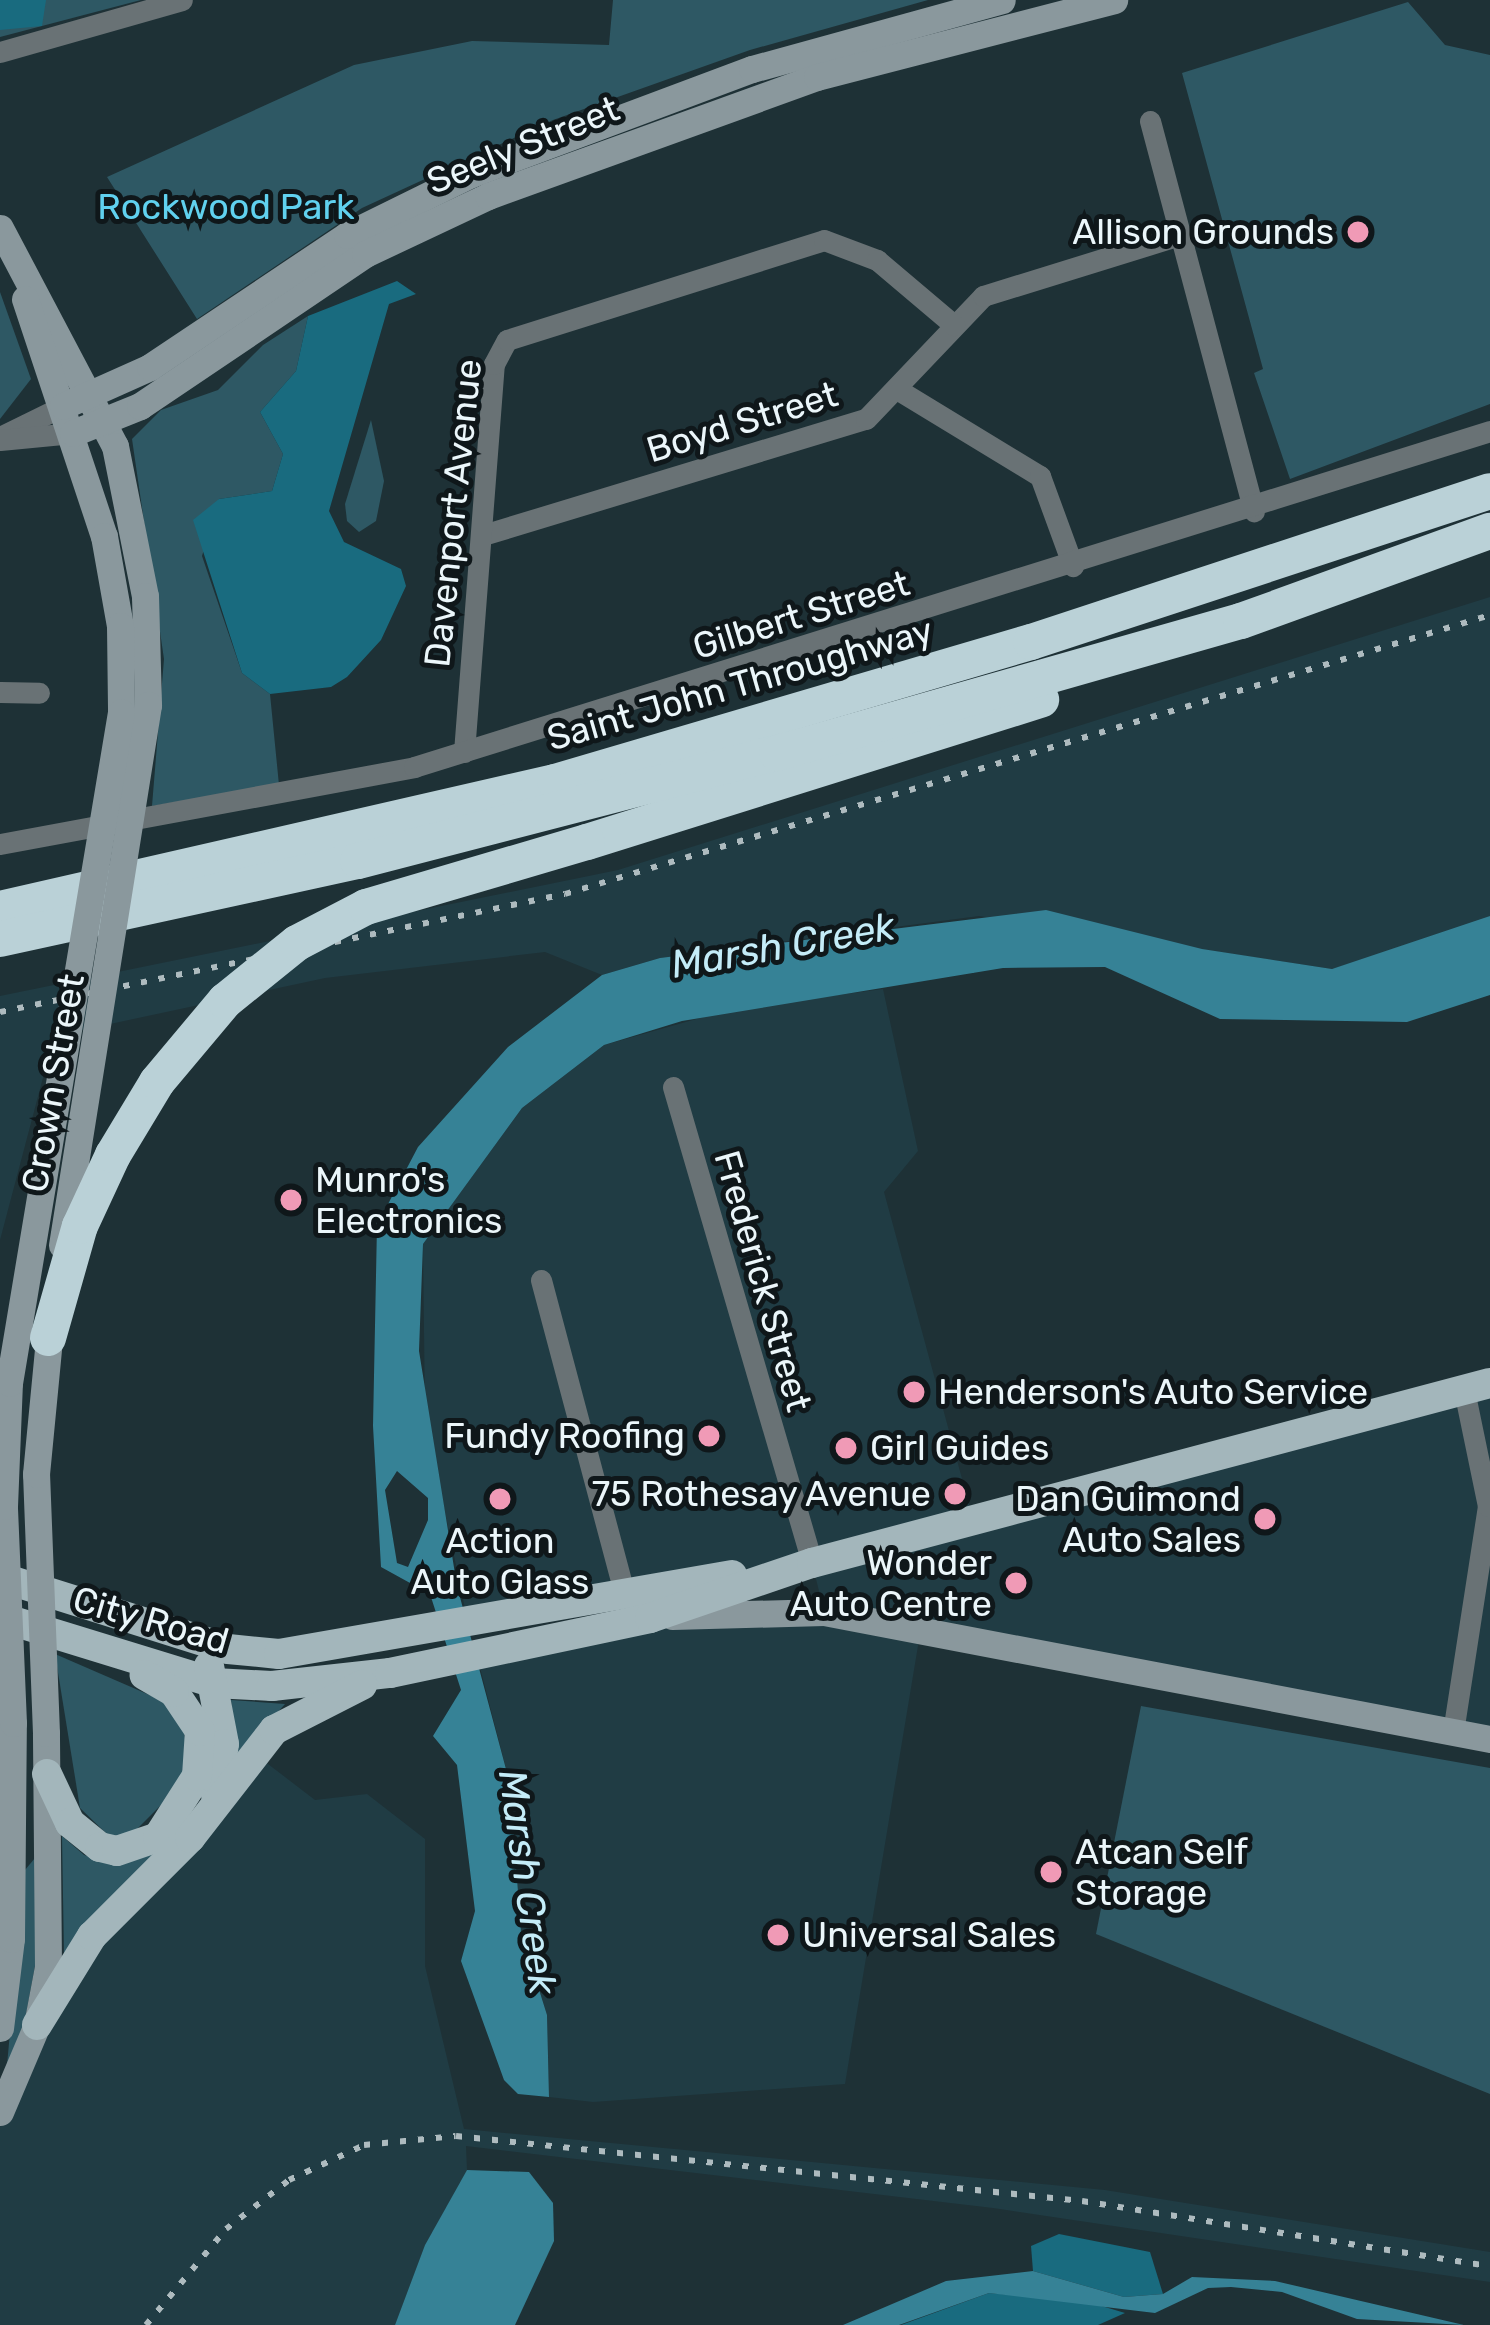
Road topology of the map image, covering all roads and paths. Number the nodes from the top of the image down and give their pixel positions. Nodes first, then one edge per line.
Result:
1 (182, 0) edge
2 (1002, 0) edge
3 (1114, 0) edge
4 (0, 52) edge
5 (1150, 121) dead end
6 (1, 230) edge
7 (1180, 235) junction
8 (953, 325) junction
9 (900, 391) junction
10 (92, 394) junction
11 (68, 420) junction
12 (106, 423) junction
13 (1490, 431) edge
14 (0, 438) edge
15 (1490, 474) edge
16 (1490, 491) edge
17 (1253, 511) junction
18 (1490, 531) edge
19 (483, 535) junction
20 (1334, 541) junction
21 (1073, 566) junction
22 (1241, 621) junction
23 (0, 692) edge
24 (39, 693) dead end
25 (135, 709) junction
26 (464, 752) junction
27 (0, 844) edge
28 (0, 909) edge
29 (0, 939) edge
30 (673, 1087) dead end
31 (541, 1280) dead end
32 (47, 1338) junction
33 (1477, 1387) edge
34 (812, 1563) junction
35 (0, 1577) edge
36 (625, 1593) junction
37 (824, 1612) junction
38 (0, 1617) edge
39 (650, 1618) junction
40 (75, 1640) junction
41 (197, 1640) junction
42 (389, 1672) junction
43 (214, 1683) junction
44 (1453, 1732) junction
45 (1490, 1739) edge
46 (15, 1754) junction
47 (47, 1774) junction
48 (0, 1799) edge
49 (207, 1817) junction
50 (49, 1838) junction
51 (7, 1859) edge
52 (6, 1929) edge
53 (37, 2025) junction
54 (0, 2028) edge
55 (0, 2112) edge

1 - 4 street
2 - 10 main road, Seely Street
3 - 12 main road, Seely Street
5 - 7 street
6 - 10 main road, Crown Street
6 - 11 main road, Crown Street
7 - 8 street, Boyd Street
7 - 17 street
8 - 9 street, Boyd Street
8 - 19 street, Davenport Avenue
9 - 19 street, Boyd Street
9 - 21 street
10 - 11 main road, Seely Street
10 - 12 main road, Crown Street
11 - 12 main road, Seely Street
11 - 14 street, Seely Street
11 - 25 main road, Crown Street
12 - 25 main road, Crown Street
13 - 17 street, Gilbert Street
15 - 20 highway
16 - 20 highway, Saint John Throughway
17 - 21 street, Gilbert Street
18 - 22 highway, Saint John Throughway
19 - 26 street, Davenport Avenue
20 - 28 highway, Saint John Throughway
21 - 26 street, Gilbert Street
22 - 29 highway, Saint John Throughway
22 - 32 highway, bridge
23 - 24 street
25 - 32 main road, Crown Street, bridge
25 - 46 main road, Crown Street, bridge
26 - 27 street, Gilbert Street
30 - 34 street, Frederick Street
31 - 36 street
32 - 47 main road, Crown Street, bridge
33 - 34 main road
33 - 44 street
34 - 36 main road, City Road
34 - 37 main road
34 - 39 main road, City Road
35 - 41 main road, City Road
36 - 41 main road, City Road
37 - 39 main road
37 - 44 main road
38 - 40 main road, City Road
39 - 42 main road, City Road
40 - 43 main road, City Road
40 - 47 main road
41 - 43 main road
42 - 43 main road, City Road
42 - 49 main road
43 - 49 main road
44 - 45 main road
46 - 48 main road
46 - 51 main road, Crown Street
47 - 50 main road, Crown Street
49 - 53 main road
50 - 51 main road
50 - 53 main road, Crown Street
51 - 52 main road, Crown Street
52 - 54 main road, Crown Street
53 - 55 main road, Crown Street

